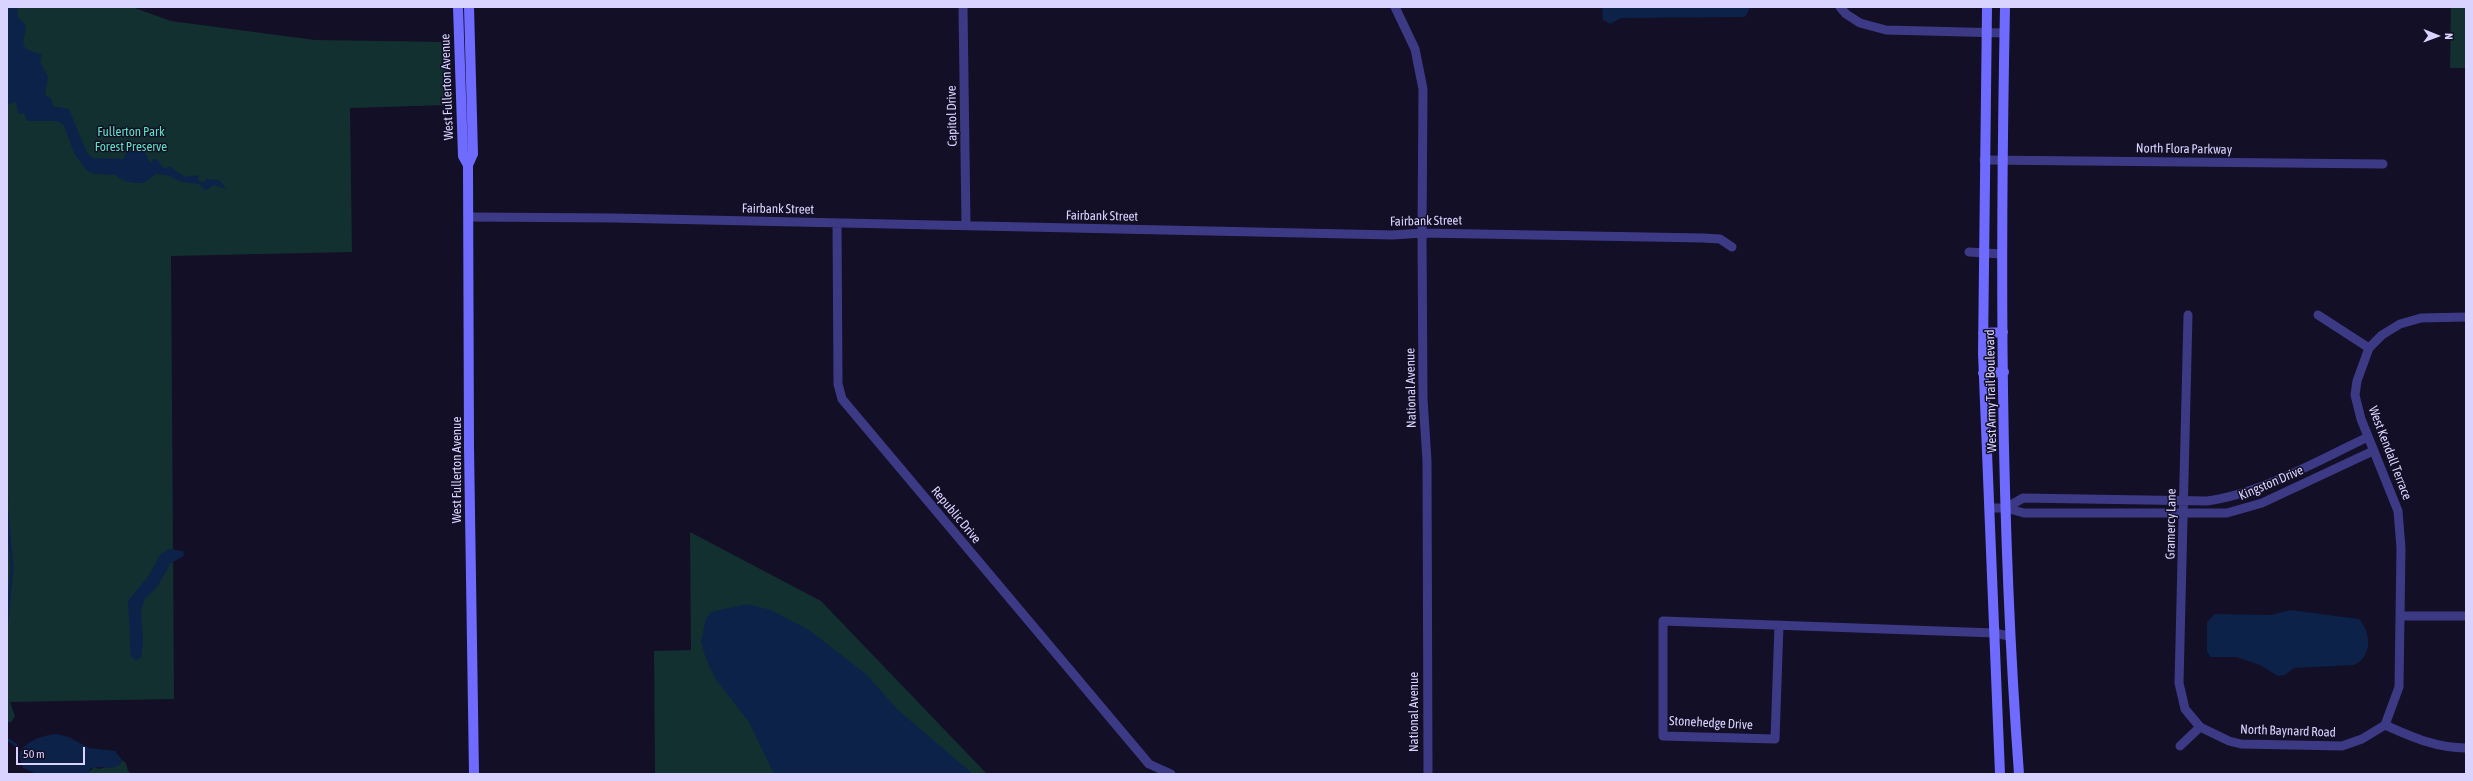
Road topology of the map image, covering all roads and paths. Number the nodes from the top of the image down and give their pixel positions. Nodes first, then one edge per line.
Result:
1 (458, 7) edge
2 (469, 7) edge
3 (963, 7) edge
4 (1395, 7) edge
5 (1840, 7) edge
6 (1987, 7) edge
7 (2005, 7) edge
8 (1986, 31) junction
9 (2004, 33) junction
10 (1984, 160) junction
11 (2002, 160) junction
12 (2383, 164) dead end
13 (468, 165) junction
14 (470, 217) junction
15 (837, 224) junction
16 (966, 226) junction
17 (1422, 233) junction
18 (1732, 246) dead end
19 (1969, 252) dead end
20 (1983, 253) junction
21 (2002, 254) junction
22 (2318, 314) dead end
23 (2188, 315) dead end
24 (2466, 317) edge
25 (2003, 332) junction
26 (1983, 333) junction
27 (2369, 348) junction
28 (2004, 372) junction
29 (1984, 373) junction
30 (2368, 437) junction
31 (2373, 451) junction
32 (2268, 483) junction
33 (2274, 497) junction
34 (2185, 500) junction
35 (1989, 508) junction
36 (2006, 508) junction
37 (2184, 513) junction
38 (2401, 616) junction
39 (2466, 616) edge
40 (1779, 626) junction
41 (1994, 633) junction
42 (2009, 636) junction
43 (2385, 725) junction
44 (2200, 727) junction
45 (2180, 746) dead end
46 (2466, 748) edge
47 (474, 774) edge
48 (1171, 774) edge
49 (1428, 774) edge
50 (2000, 774) edge
51 (2019, 774) edge

1 - 13 main road, West Fullerton Avenue
2 - 13 main road, West Fullerton Avenue
3 - 16 street, Capitol Drive
4 - 17 street, National Avenue
5 - 8 street
6 - 8 main road, West Army Trail Boulevard
7 - 9 main road, West Army Trail Boulevard
8 - 9 street
8 - 10 main road, West Army Trail Boulevard
9 - 11 main road, West Army Trail Boulevard
10 - 11 street, North Flora Parkway
10 - 20 main road, West Army Trail Boulevard
11 - 12 street, North Flora Parkway
11 - 21 main road, West Army Trail Boulevard
13 - 14 main road, West Fullerton Avenue
14 - 15 street, Fairbank Street
14 - 47 main road, West Fullerton Avenue
15 - 16 street, Fairbank Street
15 - 48 street, Republic Drive
16 - 17 street, Fairbank Street
17 - 18 street, Fairbank Street
17 - 49 street, National Avenue
19 - 20 street
20 - 21 street
20 - 26 main road, West Army Trail Boulevard
21 - 25 main road, West Army Trail Boulevard
22 - 27 street
23 - 34 street, Gramercy Lane
24 - 27 street
25 - 26 main road
25 - 28 main road, West Army Trail Boulevard
26 - 29 main road, West Army Trail Boulevard
27 - 30 street, West Kendall Terrace
28 - 29 main road
28 - 36 main road, West Army Trail Boulevard
29 - 35 main road, West Army Trail Boulevard
30 - 31 street, West Kendall Terrace
30 - 32 street, Kingston Drive
31 - 33 street, Kingston Drive
31 - 38 street, West Kendall Terrace
32 - 33 street
32 - 34 street, Kingston Drive
33 - 37 street, Kingston Drive
34 - 36 street, Kingston Drive
34 - 37 street, Gramercy Lane
35 - 36 street, Kingston Drive
35 - 41 main road, West Army Trail Boulevard
36 - 37 street, Kingston Drive
36 - 42 main road, West Army Trail Boulevard
37 - 44 street, Gramercy Lane
38 - 39 street
38 - 43 street, West Kendall Terrace
40 - 40 street, Stonehedge Drive
40 - 41 street, Stonehedge Drive
41 - 42 street, Stonehedge Drive
41 - 50 main road, West Army Trail Boulevard
42 - 51 main road, West Army Trail Boulevard
43 - 44 street, North Baynard Road
43 - 46 street
44 - 45 street

